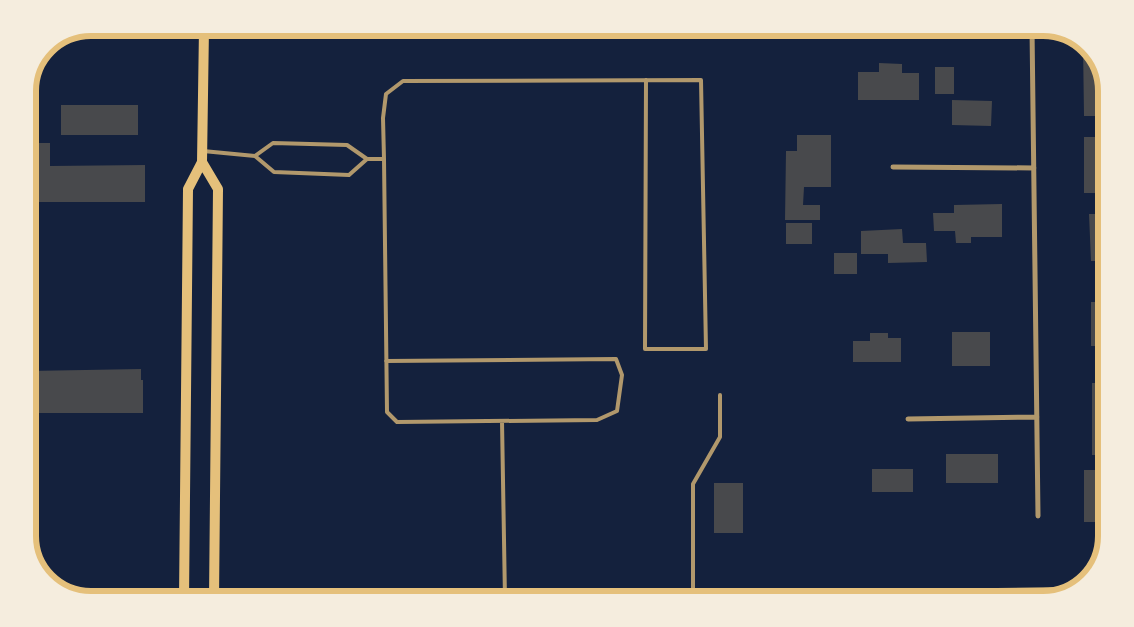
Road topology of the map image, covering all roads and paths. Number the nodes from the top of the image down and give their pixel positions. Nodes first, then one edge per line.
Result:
1 (204, 36) edge
2 (1032, 36) edge
3 (646, 80) junction
4 (203, 150) junction
5 (255, 156) junction
6 (384, 158) junction
7 (367, 159) junction
8 (202, 162) junction
9 (893, 167) dead end
10 (1034, 168) junction
11 (386, 361) junction
12 (720, 395) dead end
13 (1037, 417) junction
14 (908, 419) dead end
15 (502, 421) junction
16 (1038, 516) dead end
17 (184, 591) edge
18 (214, 591) edge
19 (504, 591) edge
20 (693, 591) edge

1 - 4 main road
2 - 10 street
3 - 3 lane
3 - 6 lane
4 - 5 lane
4 - 8 main road
5 - 7 lane
5 - 7 lane
6 - 7 lane
6 - 11 lane
8 - 17 main road
8 - 18 main road
9 - 10 street
10 - 13 street
11 - 15 lane
11 - 15 lane
12 - 20 lane
13 - 14 street
13 - 16 street
15 - 19 lane

